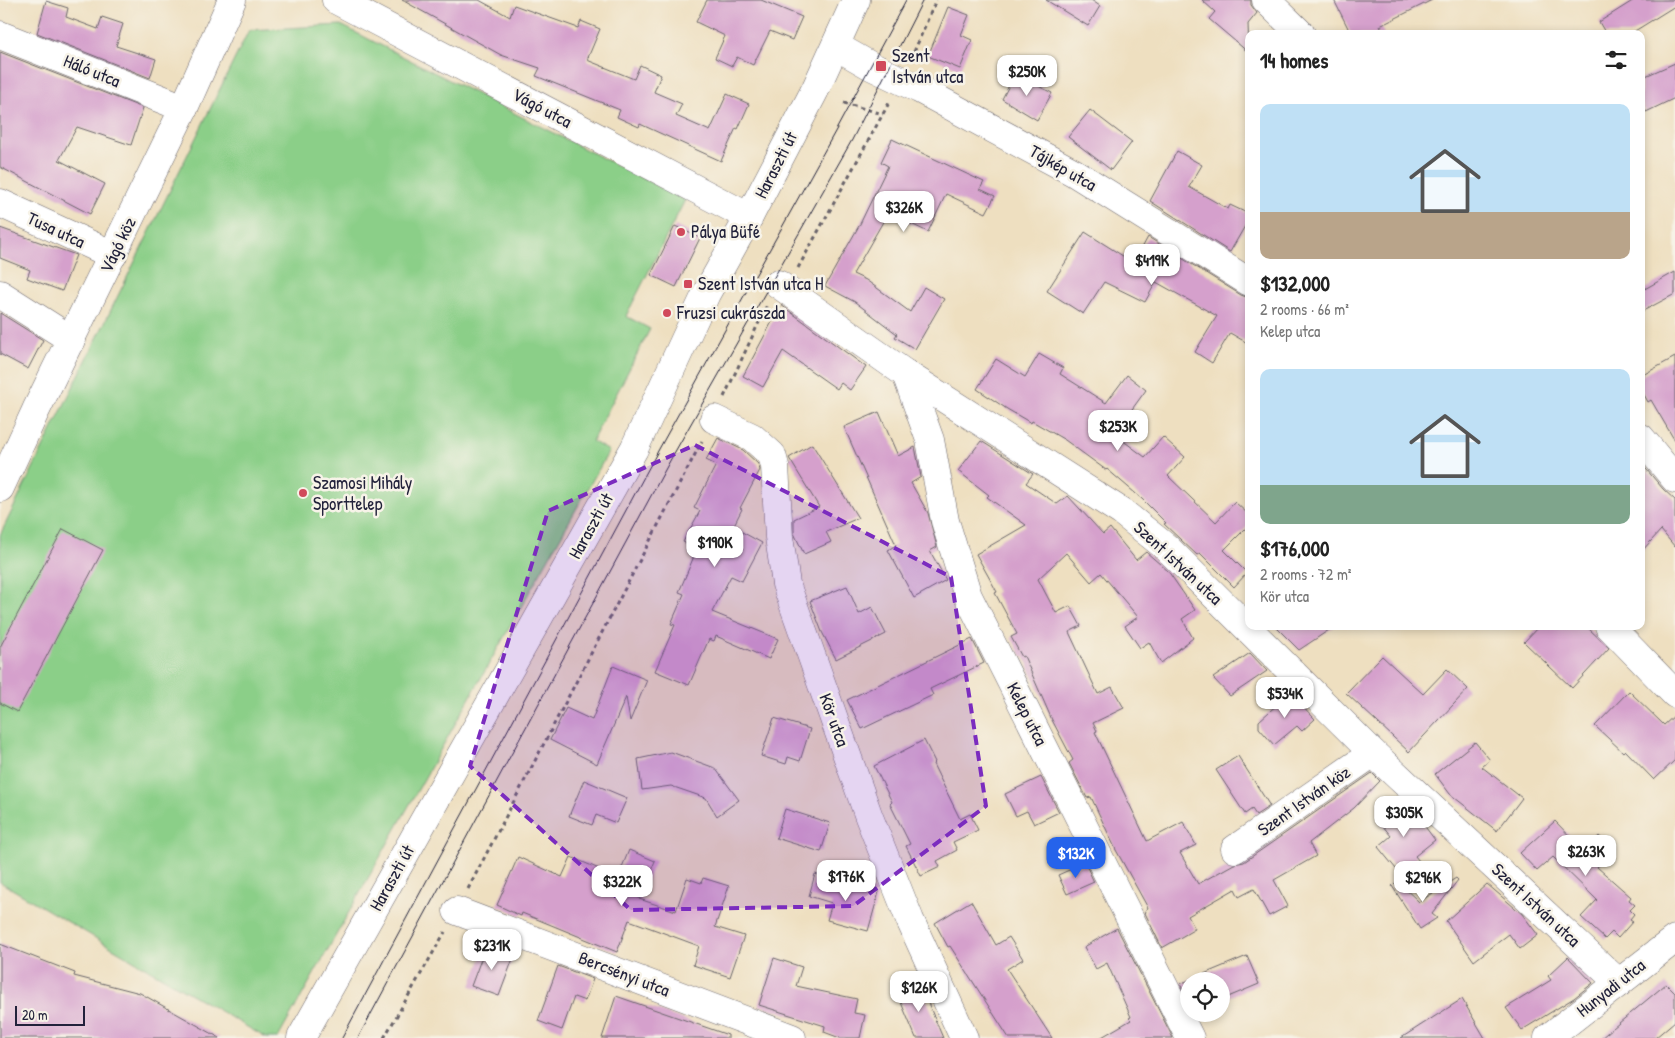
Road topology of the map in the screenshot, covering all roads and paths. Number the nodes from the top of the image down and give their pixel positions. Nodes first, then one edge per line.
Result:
1 (232, 0) edge
2 (336, 0) edge
3 (856, 0) edge
4 (936, 0) edge
5 (1266, 0) edge
6 (1297, 30) edge
7 (0, 35) edge
8 (836, 46) junction
9 (871, 66) junction
10 (901, 82) junction
11 (815, 90) junction
12 (844, 102) dead end
13 (184, 108) junction
14 (883, 114) junction
15 (0, 203) edge
16 (749, 217) junction
17 (113, 255) junction
18 (1245, 280) edge
19 (782, 287) junction
20 (0, 294) edge
21 (72, 340) junction
22 (906, 374) junction
23 (714, 419) junction
24 (1645, 443) edge
25 (1675, 480) edge
26 (0, 488) edge
27 (1245, 626) edge
28 (1249, 630) edge
29 (1613, 630) edge
30 (1675, 694) edge
31 (1373, 753) junction
32 (1236, 849) dead end
33 (457, 911) junction
34 (1675, 939) edge
35 (1619, 983) junction
36 (301, 1038) edge
37 (384, 1038) edge
38 (792, 1038) edge
39 (964, 1038) edge
40 (1190, 1038) edge
41 (1548, 1038) edge

1 - 13 street, Vágó köz
2 - 16 street, Vágó utca
3 - 8 street, Haraszti út
4 - 10 path
5 - 6 street
7 - 13 street, Háló utca
8 - 9 street, Tájkép utca
8 - 11 street, Haraszti út
9 - 10 street, Tájkép utca
9 - 11 street
10 - 14 path
10 - 18 street, Tájkép utca
11 - 16 street, Haraszti út
12 - 14 path
13 - 17 street, Vágó köz
14 - 19 path
15 - 17 street, Tusa utca
16 - 36 street, Haraszti út
17 - 21 street, Vágó köz
19 - 22 street, Szent István utca
19 - 23 path
20 - 21 street
21 - 26 street, Vágó köz
22 - 27 street, Szent István utca
22 - 40 street, Kelep utca
23 - 33 path
23 - 39 street, Kör utca
24 - 25 street
28 - 31 street, Szent István utca
29 - 30 street
31 - 32 street, Szent István köz
31 - 35 street, Szent István utca
33 - 37 path
33 - 38 street, Bercsényi utca
34 - 35 street, Hunyadi utca
35 - 41 street, Hunyadi utca

